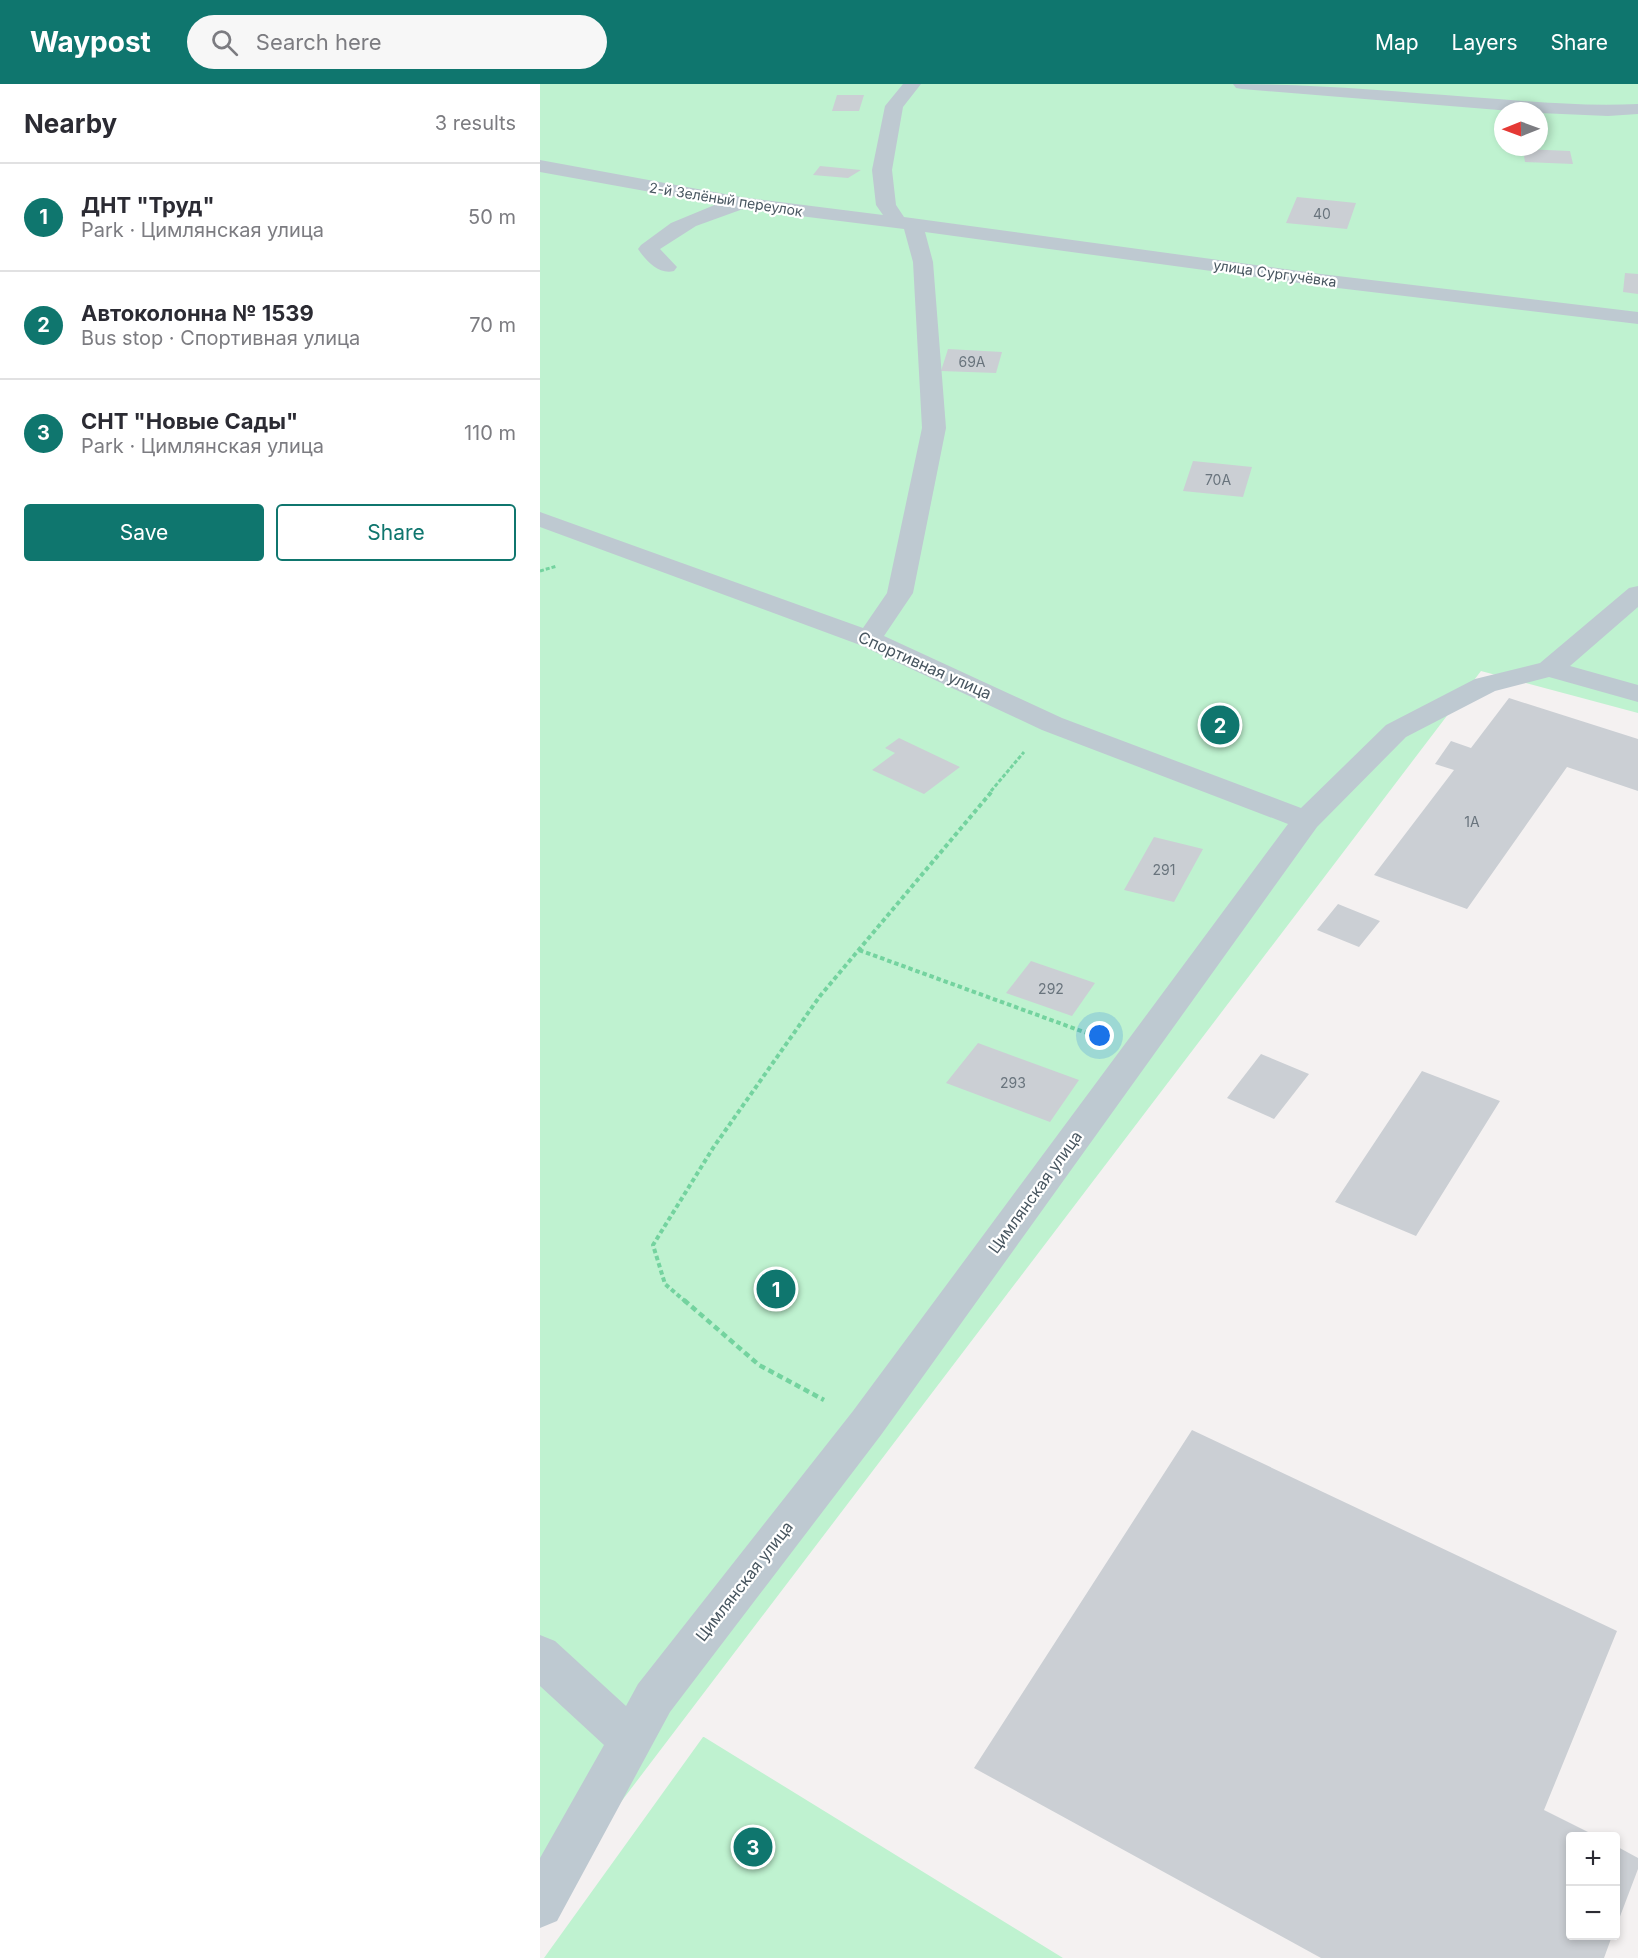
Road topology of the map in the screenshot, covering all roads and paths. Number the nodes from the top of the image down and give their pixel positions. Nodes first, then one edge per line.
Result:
1 (912, 84) edge
2 (1242, 84) edge
3 (1638, 109) edge
4 (540, 166) edge
5 (741, 204) junction
6 (906, 224) junction
7 (667, 267) dead end
8 (1638, 318) edge
9 (540, 519) edge
10 (561, 565) dead end
11 (540, 571) edge
12 (1638, 594) edge
13 (869, 639) junction
14 (1550, 669) junction
15 (1638, 694) edge
16 (1052, 724) junction
17 (1306, 820) junction
18 (859, 950) junction
19 (1138, 1051) junction
20 (867, 1423) junction
21 (540, 1655) edge
22 (631, 1740) junction
23 (540, 1904) edge

1 - 6 street
2 - 3 street
4 - 5 street, 2-й Зелёный переулок
5 - 6 street, 2-й Зелёный переулок
5 - 7 street
6 - 8 street, улица Сургучёвка
6 - 13 street
9 - 13 street, Спортивная улица
10 - 11 path
12 - 14 street, Цимлянская улица
13 - 16 street, Спортивная улица
14 - 15 street
14 - 17 street, Цимлянская улица
16 - 17 street, Спортивная улица
16 - 18 path
17 - 19 street, Цимлянская улица
18 - 19 path
18 - 20 path
19 - 20 street, Цимлянская улица
20 - 22 street, Цимлянская улица
21 - 22 street
22 - 23 street, Цимлянская улица

